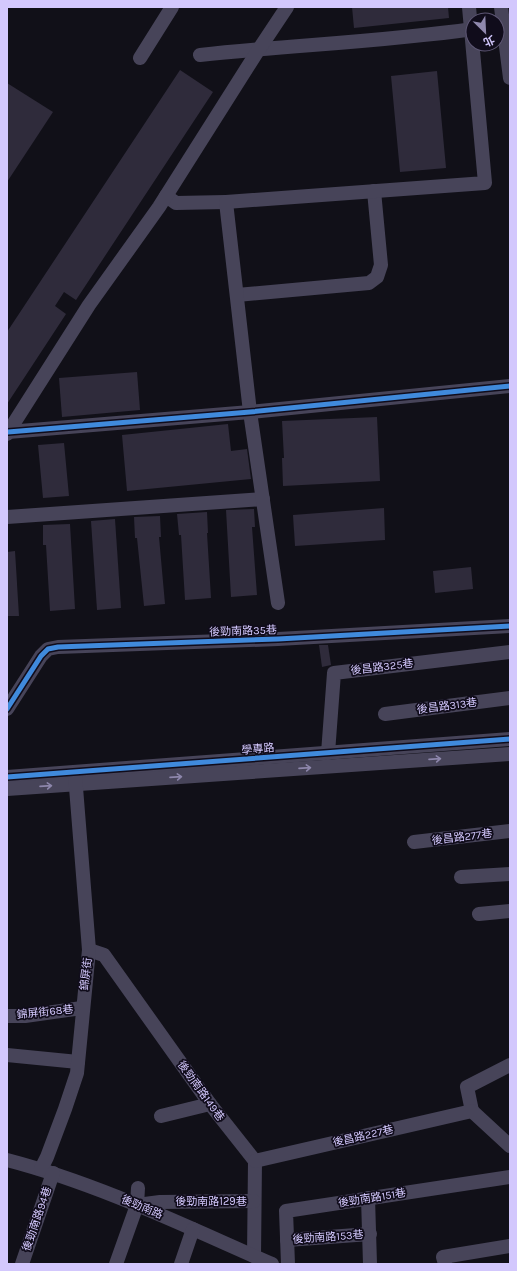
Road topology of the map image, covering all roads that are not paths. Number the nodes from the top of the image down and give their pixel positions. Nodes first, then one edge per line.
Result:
1 (172, 7) edge
2 (287, 7) edge
3 (465, 31) edge
4 (505, 40) edge
5 (258, 49) junction
6 (474, 52) edge
7 (200, 55) dead end
8 (140, 58) dead end
9 (510, 78) edge
10 (374, 191) junction
11 (166, 196) junction
12 (226, 202) junction
13 (237, 295) junction
14 (510, 386) edge
15 (250, 412) junction
16 (8, 433) edge
17 (264, 499) junction
18 (7, 517) edge
19 (278, 603) dead end
20 (510, 626) edge
21 (510, 652) edge
22 (510, 698) edge
23 (7, 709) edge
24 (385, 714) dead end
25 (510, 739) edge
26 (328, 753) junction
27 (510, 754) edge
28 (7, 777) edge
29 (76, 778) junction
30 (7, 788) edge
31 (510, 831) edge
32 (414, 842) dead end
33 (510, 874) edge
34 (462, 877) dead end
35 (510, 911) edge
36 (479, 914) dead end
37 (89, 950) junction
38 (82, 1008) junction
39 (7, 1016) edge
40 (7, 1054) edge
41 (78, 1062) junction
42 (510, 1065) edge
43 (210, 1104) junction
44 (472, 1111) junction
45 (161, 1116) dead end
46 (510, 1146) edge
47 (7, 1160) edge
48 (255, 1161) junction
49 (47, 1171) junction
50 (510, 1177) edge
51 (138, 1188) dead end
52 (368, 1198) junction
53 (254, 1201) junction
54 (137, 1205) junction
55 (193, 1228) junction
56 (370, 1234) junction
57 (287, 1240) junction
58 (510, 1246) edge
59 (254, 1256) junction
60 (444, 1261) edge
61 (22, 1264) edge
62 (116, 1264) edge
63 (181, 1264) edge
64 (272, 1264) edge
65 (288, 1264) edge
66 (370, 1264) edge

1 - 8 street
2 - 5 street
3 - 5 street
4 - 9 street
5 - 7 street
5 - 11 street
6 - 10 street
10 - 12 street
10 - 13 street
11 - 12 street
11 - 16 street
12 - 13 street
13 - 15 street
14 - 15 street
15 - 16 street
15 - 17 street
17 - 18 street
17 - 19 street
20 - 23 street, 後勁南路35巷
21 - 26 street, 後昌路325巷
22 - 24 street, 後昌路313巷
25 - 26 street, 學專路
26 - 29 street, 學專路
29 -> 27 street, 學專路
28 - 29 street, 學專路
30 -> 29 street, 學專路
29 - 37 street, 錦屏街
31 - 32 street, 後昌路277巷
33 - 34 street
35 - 36 street
37 - 38 street, 錦屏街
37 - 43 street, 後勁南路149巷
38 - 39 street, 錦屏街68巷
38 - 41 street, 錦屏街
40 - 41 street
41 - 49 street, 錦屏街
42 - 44 street
43 - 45 street
43 - 48 street, 後勁南路149巷
44 - 46 street
44 - 48 street, 後昌路227巷
47 - 49 street, 後勁南路
48 - 53 street
49 - 54 street, 後勁南路
49 - 61 street, 後勁南路94巷
50 - 52 street, 後勁南路151巷
51 - 54 street
52 - 56 street
52 - 57 street, 後勁南路151巷
53 - 54 street, 後勁南路129巷
53 - 59 street
54 - 55 street, 後勁南路
54 - 62 street
55 - 59 street, 後勁南路
55 - 63 street
56 - 57 street, 後勁南路153巷
56 - 66 street
57 - 65 street, 後勁南路151巷
58 - 60 street
59 - 64 street, 後勁南路

